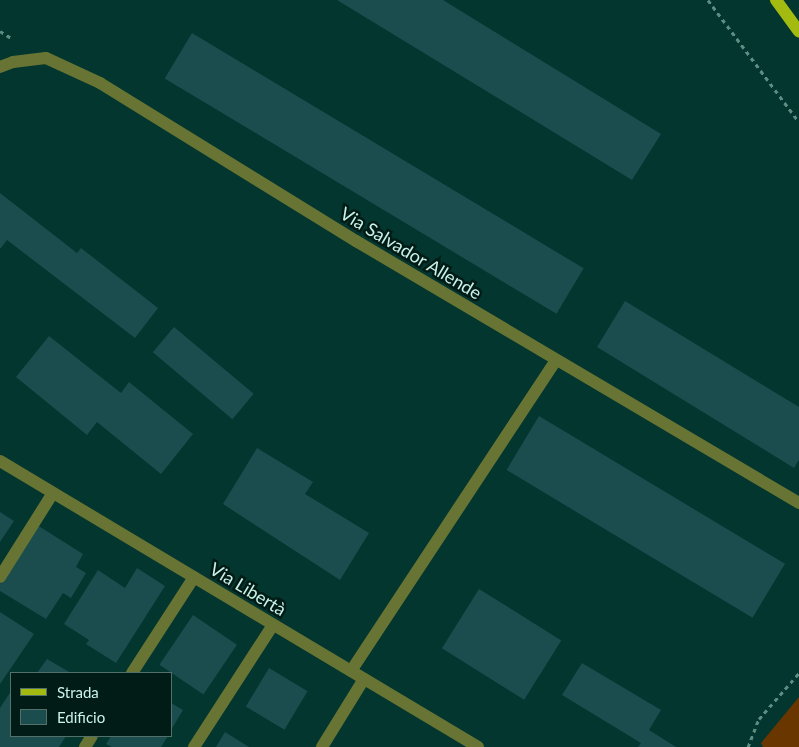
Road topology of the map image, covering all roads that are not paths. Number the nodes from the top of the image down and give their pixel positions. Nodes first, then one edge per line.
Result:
1 (776, 0) edge
2 (799, 32) edge
3 (0, 67) edge
4 (556, 360) junction
5 (0, 461) edge
6 (53, 493) junction
7 (799, 502) edge
8 (0, 577) edge
9 (194, 577) junction
10 (273, 625) junction
11 (351, 671) junction
12 (133, 672) edge
13 (364, 679) junction
14 (194, 747) edge
15 (322, 747) edge
16 (478, 747) edge

1 - 2 main road
3 - 4 street, Via Salvador Allende
4 - 7 street, Via Salvador Allende
4 - 11 street
5 - 6 street, Via Libertà
6 - 8 street
6 - 9 street, Via Libertà
9 - 10 street, Via Libertà
9 - 12 street
10 - 11 street, Via Libertà
10 - 14 street
11 - 13 street, Via Libertà
13 - 15 street
13 - 16 street, Via Libertà

